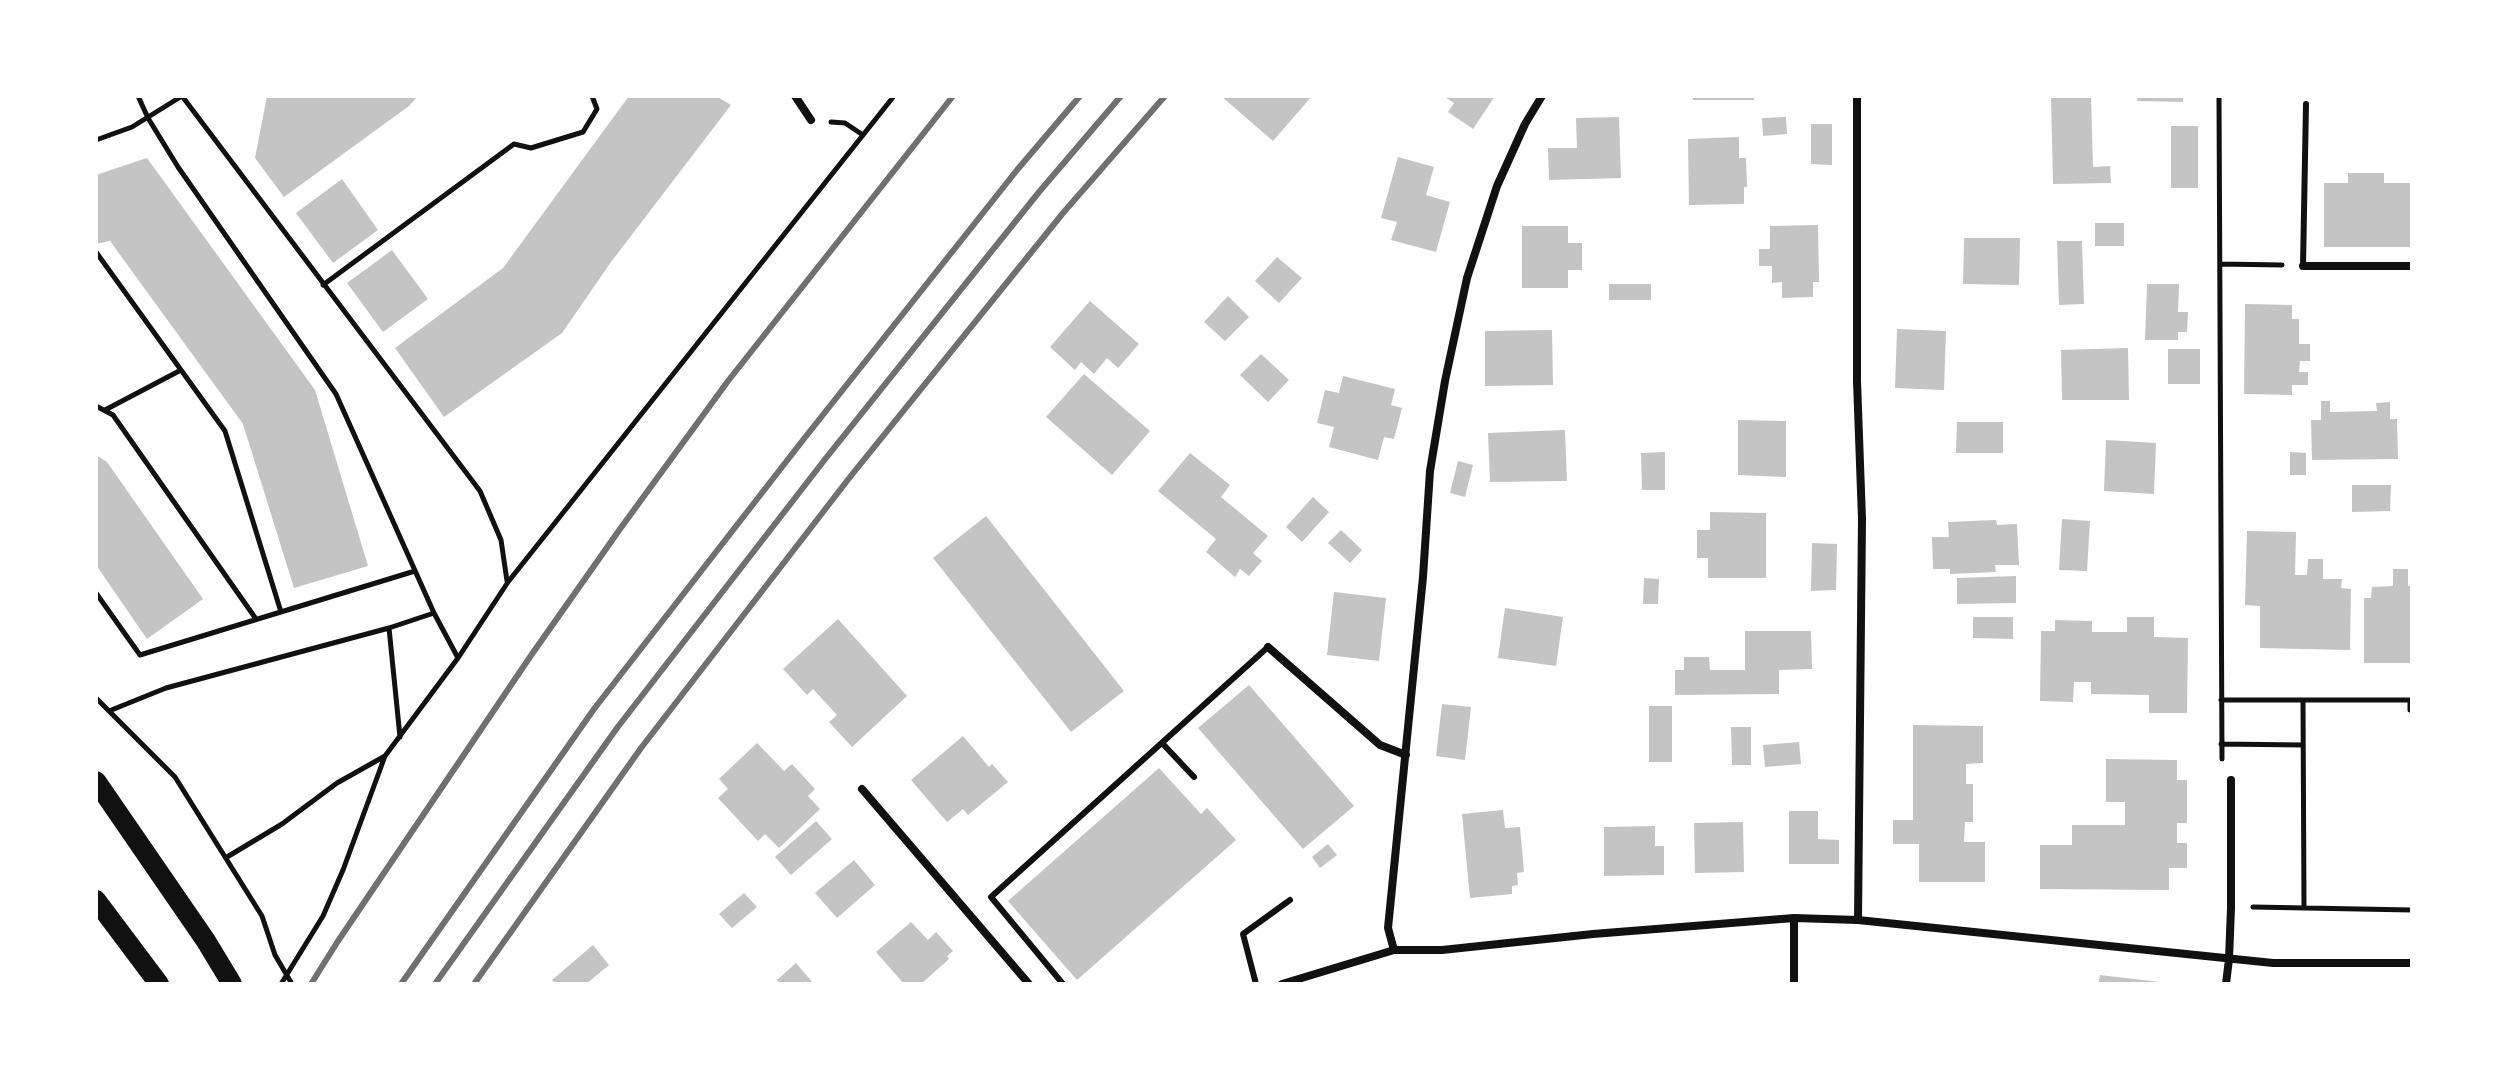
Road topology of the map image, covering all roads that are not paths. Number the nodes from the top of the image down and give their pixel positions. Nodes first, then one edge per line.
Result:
1 (795, 96) edge
2 (1542, 96) edge
3 (1857, 96) edge
4 (2306, 104) dead end
5 (811, 120) road end
6 (2303, 266) joint
7 (2412, 266) edge
8 (1268, 647) joint
9 (1162, 743) junction
10 (1406, 755) junction
11 (1194, 777) dead end
12 (2231, 780) road end
13 (96, 781) edge
14 (862, 789) dead end
15 (96, 900) edge
16 (1290, 900) dead end
17 (1794, 918) junction
18 (1858, 920) junction
19 (1394, 950) junction
20 (2229, 959) junction
21 (2412, 963) edge
22 (159, 984) edge
23 (232, 984) edge
24 (1029, 984) edge
25 (1063, 984) edge
26 (1256, 984) edge
27 (1283, 984) edge
28 (1794, 984) edge
29 (2226, 984) edge

1 - 5 street
2 - 10 street
3 - 18 street
4 - 6 lane
6 - 7 street
8 - 9 lane
8 - 10 street
9 - 11 lane
9 - 25 lane
10 - 19 street
12 - 20 street
13 - 23 main road
14 - 24 street
15 - 22 main road
16 - 26 lane
17 - 18 street
17 - 19 street
17 - 28 street
18 - 20 street
19 - 27 street
20 - 21 street
20 - 29 street

